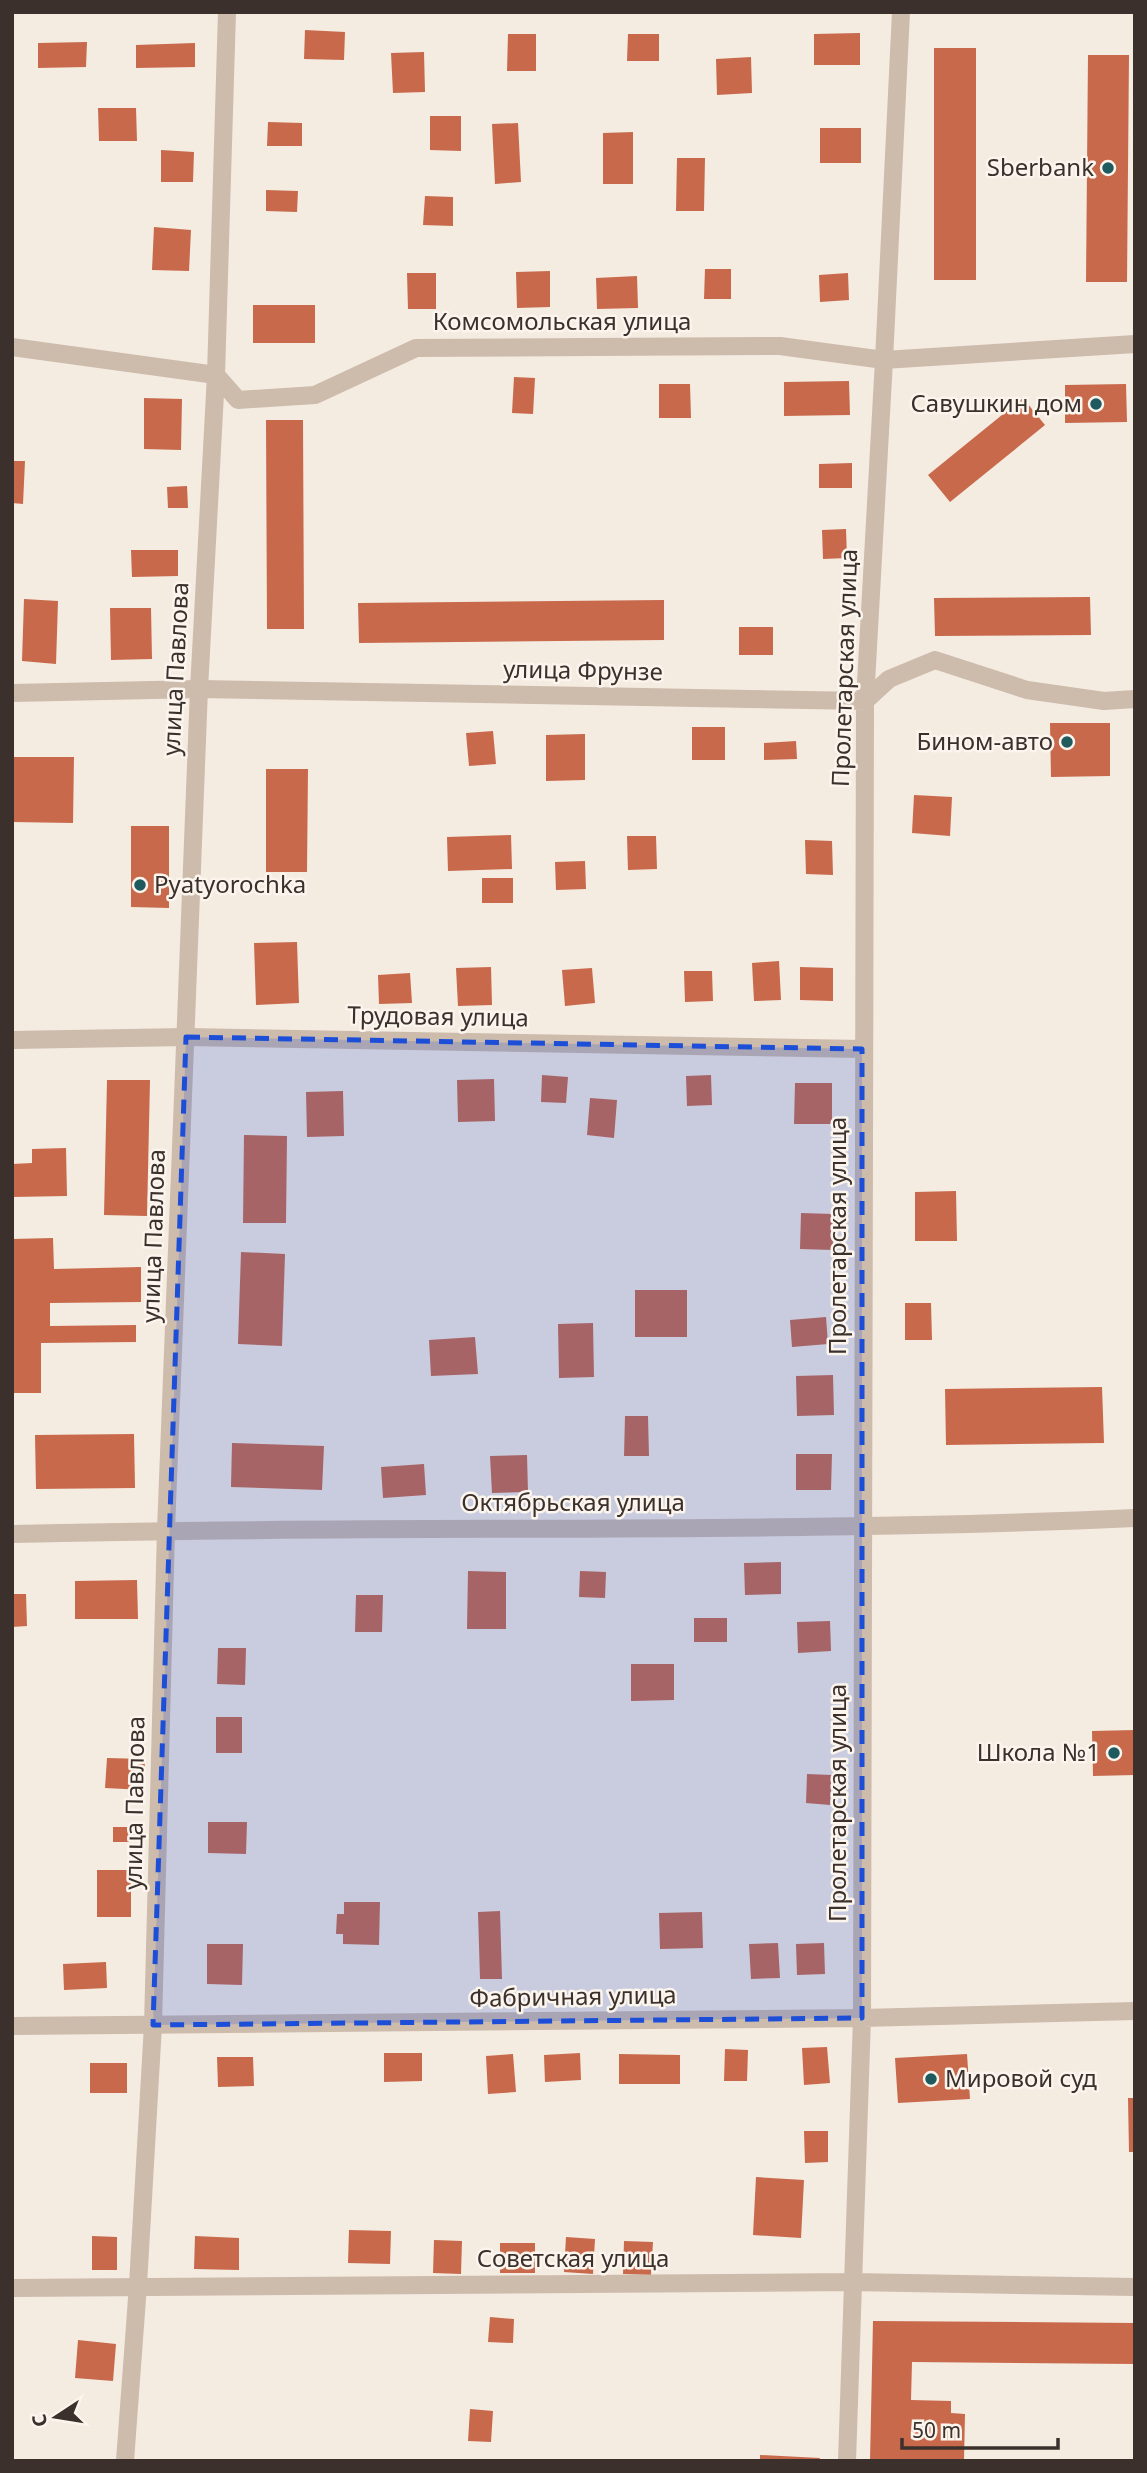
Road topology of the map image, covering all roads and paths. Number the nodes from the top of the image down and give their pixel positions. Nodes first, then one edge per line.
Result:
1 (227, 12) edge
2 (901, 12) edge
3 (1135, 344) edge
4 (12, 347) edge
5 (884, 360) junction
6 (216, 375) junction
7 (199, 689) junction
8 (12, 693) edge
9 (1135, 699) edge
10 (865, 701) junction
11 (186, 1037) junction
12 (12, 1040) edge
13 (862, 1049) junction
14 (1135, 1518) edge
15 (863, 1526) junction
16 (166, 1530) junction
17 (12, 1534) edge
18 (1135, 2011) edge
19 (862, 2018) junction
20 (153, 2025) junction
21 (12, 2026) edge
22 (852, 2282) junction
23 (138, 2286) junction
24 (1135, 2287) edge
25 (12, 2288) edge
26 (125, 2461) edge
27 (847, 2461) edge

1 - 6 street, улица Павлова
2 - 5 street, Пролетарская улица
3 - 5 street, Комсомольская улица
4 - 6 street
5 - 6 street, Комсомольская улица
5 - 10 street, Пролетарская улица
6 - 7 street, улица Павлова
7 - 8 street, улица Фрунзе
7 - 10 street, улица Фрунзе
7 - 11 street, улица Павлова
9 - 10 street
10 - 13 street, Пролетарская улица
11 - 12 street, Трудовая улица
11 - 13 street, Трудовая улица
11 - 16 street, улица Павлова
13 - 15 street, Пролетарская улица
14 - 15 street, Октябрьская улица
15 - 16 street, Октябрьская улица
15 - 19 street, Пролетарская улица
16 - 17 street, Октябрьская улица
16 - 20 street, улица Павлова
18 - 19 street, Фабричная улица
19 - 20 street, Фабричная улица
19 - 22 street, Пролетарская улица
20 - 21 street, Фабричная улица
20 - 23 street, улица Павлова
22 - 23 street, Советская улица
22 - 24 street, Советская улица
22 - 27 street, Пролетарская улица
23 - 25 street, Советская улица
23 - 26 street, улица Павлова

